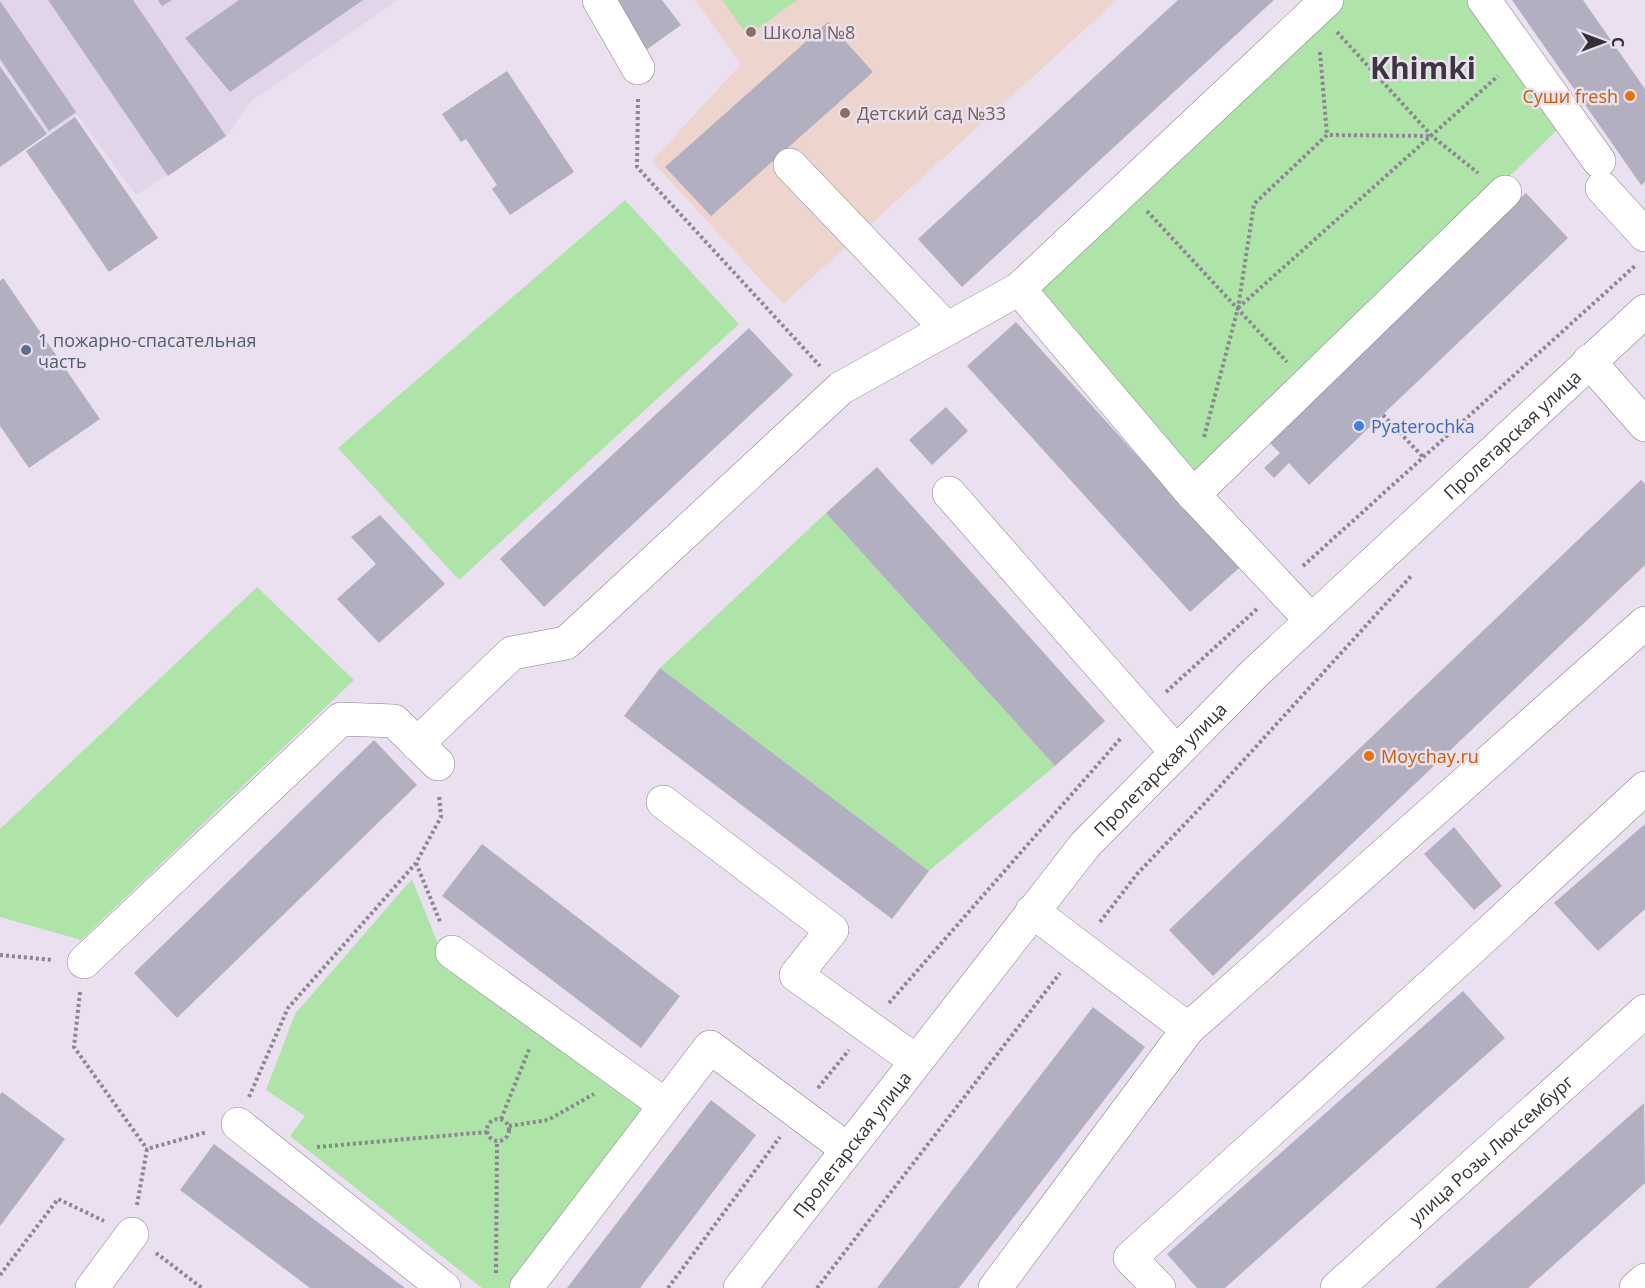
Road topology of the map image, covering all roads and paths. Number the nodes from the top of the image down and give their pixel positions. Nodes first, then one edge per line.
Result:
1 (599, 0) edge
2 (1484, 0) edge
3 (1322, 5) edge
4 (1524, 54) junction
5 (638, 68) joint
6 (1327, 135) junction
7 (1432, 136) junction
8 (790, 165) dead end
9 (1126, 188) junction
10 (1505, 192) joint
11 (1645, 235) edge
12 (1019, 289) junction
13 (1238, 308) junction
14 (1645, 311) edge
15 (947, 329) junction
16 (1589, 361) junction
17 (1307, 384) junction
18 (841, 388) junction
19 (1383, 415) dead end
20 (1645, 425) edge
21 (1424, 458) dead end
22 (1191, 492) junction
23 (949, 493) dead end
24 (1412, 574) dead end
25 (1311, 620) junction
26 (1645, 623) edge
27 (1176, 752) junction
28 (428, 754) junction
29 (1645, 788) edge
30 (663, 802) dead end
31 (416, 863) junction
32 (1032, 911) junction
33 (1080, 947) junction
34 (452, 952) joint
35 (0, 955) edge
36 (84, 962) junction
37 (542, 1017) junction
38 (1639, 1028) edge
39 (1188, 1029) junction
40 (916, 1061) junction
41 (626, 1077) junction
42 (665, 1105) junction
43 (501, 1119) junction
44 (238, 1124) junction
45 (509, 1126) junction
46 (487, 1132) junction
47 (497, 1142) junction
48 (147, 1149) junction
49 (847, 1149) junction
50 (271, 1151) junction
51 (132, 1234) joint
52 (496, 1277) dead end
53 (1645, 1280) edge
54 (92, 1288) edge
55 (444, 1288) edge
56 (526, 1288) edge
57 (740, 1288) edge
58 (817, 1288) edge
59 (995, 1288) edge
60 (1160, 1288) edge
61 (1337, 1288) edge
62 (1636, 1288) edge

1 - 5 street
2 - 4 street
3 - 6 path
3 - 7 path
3 - 9 street
4 - 7 path
4 - 11 street
5 - 18 path
6 - 7 path
6 - 13 path
7 - 10 path
7 - 13 path
8 - 15 street
9 - 12 street
9 - 13 path
10 - 17 street
12 - 15 street
12 - 22 street
13 - 17 path
13 - 22 path
14 - 16 street, Пролетарская улица
15 - 18 street
16 - 20 street
16 - 25 street, Пролетарская улица
17 - 22 street
18 - 28 street
19 - 21 path
22 - 25 street
23 - 27 street
24 - 33 path
25 - 27 street, Пролетарская улица
26 - 39 street
27 - 32 street, Пролетарская улица
28 - 31 path
28 - 36 street
29 - 60 street
30 - 40 street
31 - 34 path
31 - 44 path
32 - 33 street
32 - 40 street, Пролетарская улица
33 - 39 street
33 - 58 path
34 - 37 street
35 - 36 path
36 - 48 path
37 - 41 street
37 - 43 path
38 - 61 street, улица Розы Люксембург
39 - 59 street
40 - 49 street, Пролетарская улица
41 - 42 street
41 - 45 path
42 - 49 street
42 - 56 street
43 - 45 path
43 - 46 path
44 - 48 path
44 - 50 street
45 - 47 path
46 - 47 path
46 - 50 path
47 - 52 path
48 - 51 path
49 - 57 street, Пролетарская улица
50 - 55 street
51 - 54 street
53 - 62 street

